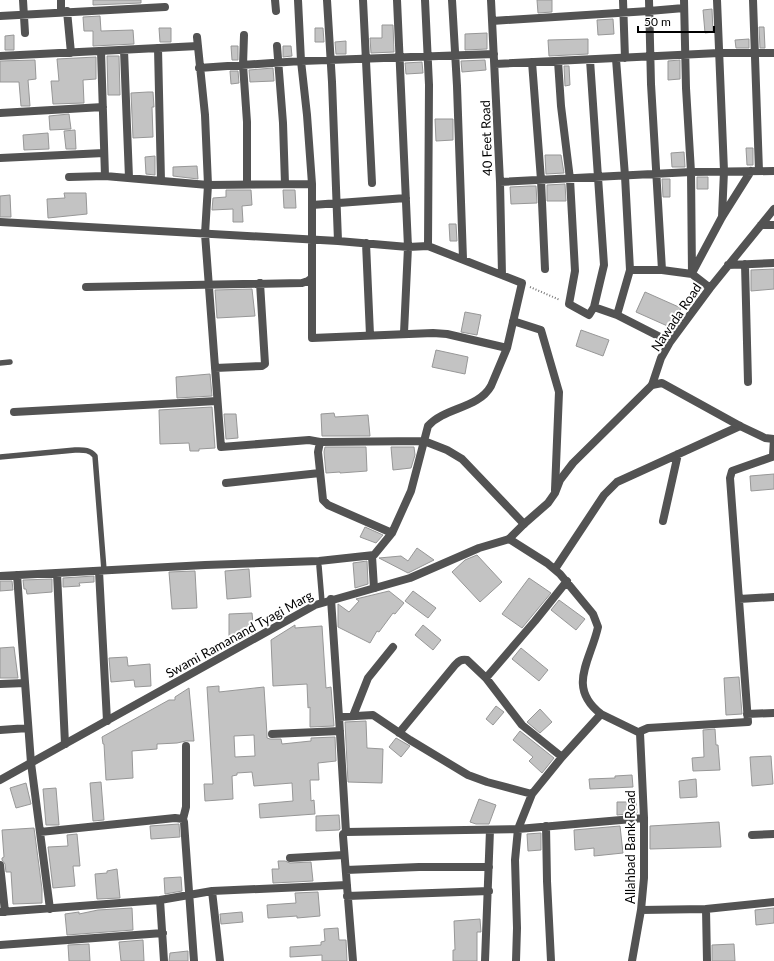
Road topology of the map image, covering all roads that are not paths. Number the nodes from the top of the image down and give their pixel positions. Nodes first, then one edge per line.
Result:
1 (23, 0) edge
2 (61, 0) edge
3 (112, 0) edge
4 (275, 0) edge
5 (298, 0) edge
6 (327, 0) edge
7 (363, 0) edge
8 (397, 0) edge
9 (424, 0) edge
10 (452, 0) edge
11 (491, 0) edge
12 (623, 0) edge
13 (649, 0) edge
14 (717, 0) edge
15 (752, 0) edge
16 (152, 4) edge
17 (684, 4) edge
18 (165, 7) dead end
19 (112, 9) junction
20 (276, 11) dead end
21 (649, 11) junction
22 (64, 12) junction
23 (623, 13) junction
24 (24, 14) junction
25 (0, 16) edge
26 (492, 21) junction
27 (25, 33) dead end
28 (244, 35) dead end
29 (277, 46) dead end
30 (158, 48) junction
31 (124, 50) junction
32 (101, 51) junction
33 (71, 53) junction
34 (719, 53) junction
35 (754, 53) junction
36 (774, 53) edge
37 (494, 54) junction
38 (455, 55) junction
39 (685, 55) junction
40 (0, 56) edge
41 (428, 56) junction
42 (650, 56) junction
43 (399, 57) junction
44 (365, 58) junction
45 (625, 58) junction
46 (616, 59) junction
47 (331, 60) junction
48 (590, 60) junction
49 (301, 61) junction
50 (558, 61) junction
51 (532, 62) junction
52 (278, 63) junction
53 (495, 64) junction
54 (244, 65) junction
55 (199, 68) junction
56 (103, 107) junction
57 (0, 113) edge
58 (104, 153) junction
59 (0, 158) edge
60 (724, 171) junction
61 (755, 171) junction
62 (774, 171) edge
63 (691, 172) junction
64 (657, 175) junction
65 (105, 176) junction
66 (625, 176) junction
67 (70, 177) dead end
68 (129, 178) junction
69 (598, 178) junction
70 (570, 179) junction
71 (541, 180) junction
72 (161, 182) junction
73 (500, 182) junction
74 (372, 183) dead end
75 (247, 184) junction
76 (285, 184) junction
77 (312, 184) junction
78 (208, 185) junction
79 (406, 198) junction
80 (337, 204) junction
81 (312, 206) junction
82 (774, 209) edge
83 (722, 216) junction
84 (0, 222) edge
85 (761, 225) junction
86 (774, 225) edge
87 (205, 234) junction
88 (312, 240) junction
89 (338, 241) junction
90 (366, 244) junction
91 (428, 246) junction
92 (408, 247) junction
93 (463, 260) junction
94 (774, 263) edge
95 (745, 264) junction
96 (728, 265) junction
97 (545, 269) dead end
98 (630, 270) junction
99 (662, 270) junction
100 (692, 274) junction
101 (502, 275) junction
102 (312, 278) junction
103 (260, 283) junction
104 (208, 284) junction
105 (86, 287) dead end
106 (710, 288) junction
107 (594, 307) junction
108 (617, 315) junction
109 (513, 321) junction
110 (404, 334) junction
111 (370, 335) junction
112 (670, 342) junction
113 (507, 348) junction
114 (10, 362) dead end
115 (0, 363) edge
116 (214, 368) junction
117 (748, 382) dead end
118 (652, 385) junction
119 (217, 401) junction
120 (14, 412) dead end
121 (740, 426) junction
122 (774, 439) edge
123 (424, 441) junction
124 (320, 442) junction
125 (678, 454) junction
126 (0, 457) edge
127 (320, 473) junction
128 (226, 483) dead end
129 (555, 493) junction
130 (663, 521) dead end
131 (524, 524) junction
132 (392, 533) junction
133 (509, 539) junction
134 (372, 556) junction
135 (319, 566) dead end
136 (555, 569) junction
137 (101, 571) junction
138 (57, 573) junction
139 (17, 575) junction
140 (0, 576) edge
141 (567, 581) junction
142 (374, 588) junction
143 (774, 596) edge
144 (331, 599) junction
145 (739, 599) junction
146 (322, 602) junction
147 (393, 647) dead end
148 (486, 678) junction
149 (25, 683) junction
150 (0, 684) edge
151 (774, 713) edge
152 (601, 714) junction
153 (748, 714) junction
154 (353, 716) junction
155 (339, 717) junction
156 (107, 721) junction
157 (28, 728) junction
158 (0, 730) edge
159 (340, 731) junction
160 (399, 733) junction
161 (640, 733) junction
162 (272, 734) dead end
163 (65, 744) junction
164 (186, 746) dead end
165 (562, 757) junction
166 (31, 763) junction
167 (0, 780) edge
168 (532, 794) junction
169 (644, 818) junction
170 (182, 820) junction
171 (546, 826) junction
172 (518, 829) junction
173 (490, 830) junction
174 (40, 832) junction
175 (346, 832) junction
176 (774, 834) edge
177 (752, 835) dead end
178 (344, 855) junction
179 (290, 858) dead end
180 (0, 865) edge
181 (489, 867) junction
182 (346, 870) junction
183 (1, 875) edge
184 (347, 885) junction
185 (212, 891) junction
186 (489, 891) junction
187 (190, 894) junction
188 (347, 896) junction
189 (160, 900) junction
190 (774, 902) edge
191 (706, 908) junction
192 (50, 909) junction
193 (642, 910) junction
194 (3, 912) edge
195 (163, 933) junction
196 (0, 945) edge
197 (164, 961) edge
198 (194, 961) edge
199 (220, 961) edge
200 (353, 961) edge
201 (485, 961) edge
202 (516, 961) edge
203 (551, 961) edge
204 (632, 961) edge
205 (707, 961) edge

1 - 24 street
2 - 22 street
3 - 19 street
4 - 20 street
5 - 49 street
6 - 47 street
7 - 44 street
8 - 43 street
9 - 41 street
10 - 38 street
11 - 26 street, 40 Feet Road
12 - 23 street
13 - 21 street
14 - 34 street
15 - 35 street
16 - 18 street
16 - 19 street
17 - 21 street
17 - 39 street
19 - 22 street
21 - 23 street
21 - 42 street
22 - 24 street
22 - 33 street
23 - 26 street
23 - 45 street
24 - 25 street
24 - 27 street
26 - 37 street, 40 Feet Road
28 - 54 street
29 - 52 street
30 - 31 street
30 - 55 street
30 - 72 street
31 - 32 street
31 - 68 street
32 - 33 street
32 - 56 street
33 - 40 street
34 - 35 street
34 - 39 street
34 - 60 street
35 - 36 street
35 - 61 street
37 - 38 street
37 - 53 street, 40 Feet Road
38 - 41 street
38 - 93 street
39 - 42 street
39 - 63 street
41 - 43 street
41 - 91 street
42 - 45 street
42 - 64 street
43 - 44 street
43 - 79 street
44 - 47 street
44 - 74 street
45 - 46 street
46 - 48 street
46 - 66 street
47 - 49 street
47 - 80 street
48 - 50 street
48 - 69 street
49 - 52 street
49 - 77 street
50 - 51 street
50 - 70 street
51 - 53 street
51 - 71 street
52 - 54 street
52 - 76 street
53 - 73 street, 40 Feet Road
54 - 55 street
54 - 75 street
55 - 78 street
56 - 57 street
56 - 58 street
58 - 59 street
58 - 65 street
60 - 61 street
60 - 63 street
60 - 83 street
61 - 62 street
61 - 83 street
63 - 64 street
63 - 100 street
64 - 66 street
64 - 99 street
65 - 67 street
65 - 68 street
66 - 69 street
66 - 98 street
68 - 72 street
69 - 70 street
69 - 107 street
70 - 71 street
70 - 107 street
71 - 73 street
71 - 97 street
72 - 78 street
73 - 101 street, 40 Feet Road
75 - 76 street
75 - 78 street
76 - 77 street
77 - 81 street
78 - 87 street
79 - 80 street
79 - 92 street
80 - 81 street
80 - 89 street
81 - 88 street
82 - 85 street, Nawada Road
83 - 100 street
84 - 87 street
85 - 86 street
85 - 96 street, Nawada Road
87 - 88 street
87 - 104 street
88 - 89 street
88 - 102 street
89 - 90 street
90 - 92 street
90 - 111 street
91 - 92 street
91 - 93 street
92 - 110 street
93 - 101 street
94 - 95 street
95 - 96 street
95 - 117 street
96 - 106 street, Nawada Road
98 - 99 street
98 - 108 street
99 - 100 street
100 - 106 street
101 - 109 street
102 - 103 street
102 - 111 street
103 - 104 street
103 - 116 street
104 - 105 street
104 - 116 street
106 - 112 street, Nawada Road
107 - 108 street
108 - 112 street
109 - 113 street
109 - 129 street
110 - 111 street
110 - 113 street
112 - 118 street, Nawada Road
113 - 123 street
114 - 115 lane
116 - 119 street
118 - 121 street
118 - 129 street, Nawada Road
119 - 120 street
119 - 124 street
121 - 122 street
121 - 125 street
122 - 145 street
123 - 124 street
123 - 131 street
123 - 132 street
124 - 127 street
125 - 130 street
125 - 136 street
126 - 137 lane
127 - 128 street
127 - 132 street
129 - 131 street, Swami Ramanand Tyagi Marg
131 - 133 street, Swami Ramanand Tyagi Marg
132 - 134 street
133 - 136 street
133 - 142 street, Swami Ramanand Tyagi Marg
134 - 137 street
134 - 142 street
135 - 146 lane
136 - 141 street
137 - 138 street
137 - 156 street
138 - 139 street
138 - 163 street
139 - 140 street
139 - 149 street
141 - 148 street
141 - 152 street
142 - 144 street, Swami Ramanand Tyagi Marg
143 - 145 street
144 - 146 street, Swami Ramanand Tyagi Marg
144 - 155 street
145 - 153 street
146 - 156 street, Swami Ramanand Tyagi Marg
147 - 154 street
148 - 160 street
148 - 165 street
149 - 150 street
149 - 157 street
151 - 153 street
152 - 161 street
152 - 165 street
153 - 161 street
154 - 155 street
154 - 160 street
155 - 159 street
156 - 163 street, Swami Ramanand Tyagi Marg
157 - 158 street
157 - 166 street
159 - 162 street
159 - 175 street
160 - 168 street
161 - 169 street, Allahbad Bank Road
163 - 166 street, Swami Ramanand Tyagi Marg
164 - 170 street
165 - 168 street
166 - 167 street, Swami Ramanand Tyagi Marg
166 - 174 street
168 - 172 street
169 - 171 street
169 - 193 street, Allahbad Bank Road
170 - 174 street
170 - 187 street
171 - 172 street
171 - 203 street
172 - 173 street
172 - 202 street
173 - 175 street
173 - 181 street
174 - 192 street
175 - 178 street
176 - 177 street
178 - 179 street
178 - 182 street
180 - 183 street
181 - 182 street
181 - 186 street
182 - 184 street
183 - 194 street
184 - 185 street
184 - 188 street
185 - 187 street
185 - 199 street
186 - 188 street
186 - 201 street
187 - 189 street
187 - 198 street
188 - 200 street
189 - 192 street
189 - 195 street
190 - 191 street
191 - 193 street
191 - 205 street
192 - 194 street
193 - 204 street, Allahbad Bank Road
195 - 196 street
195 - 197 street

